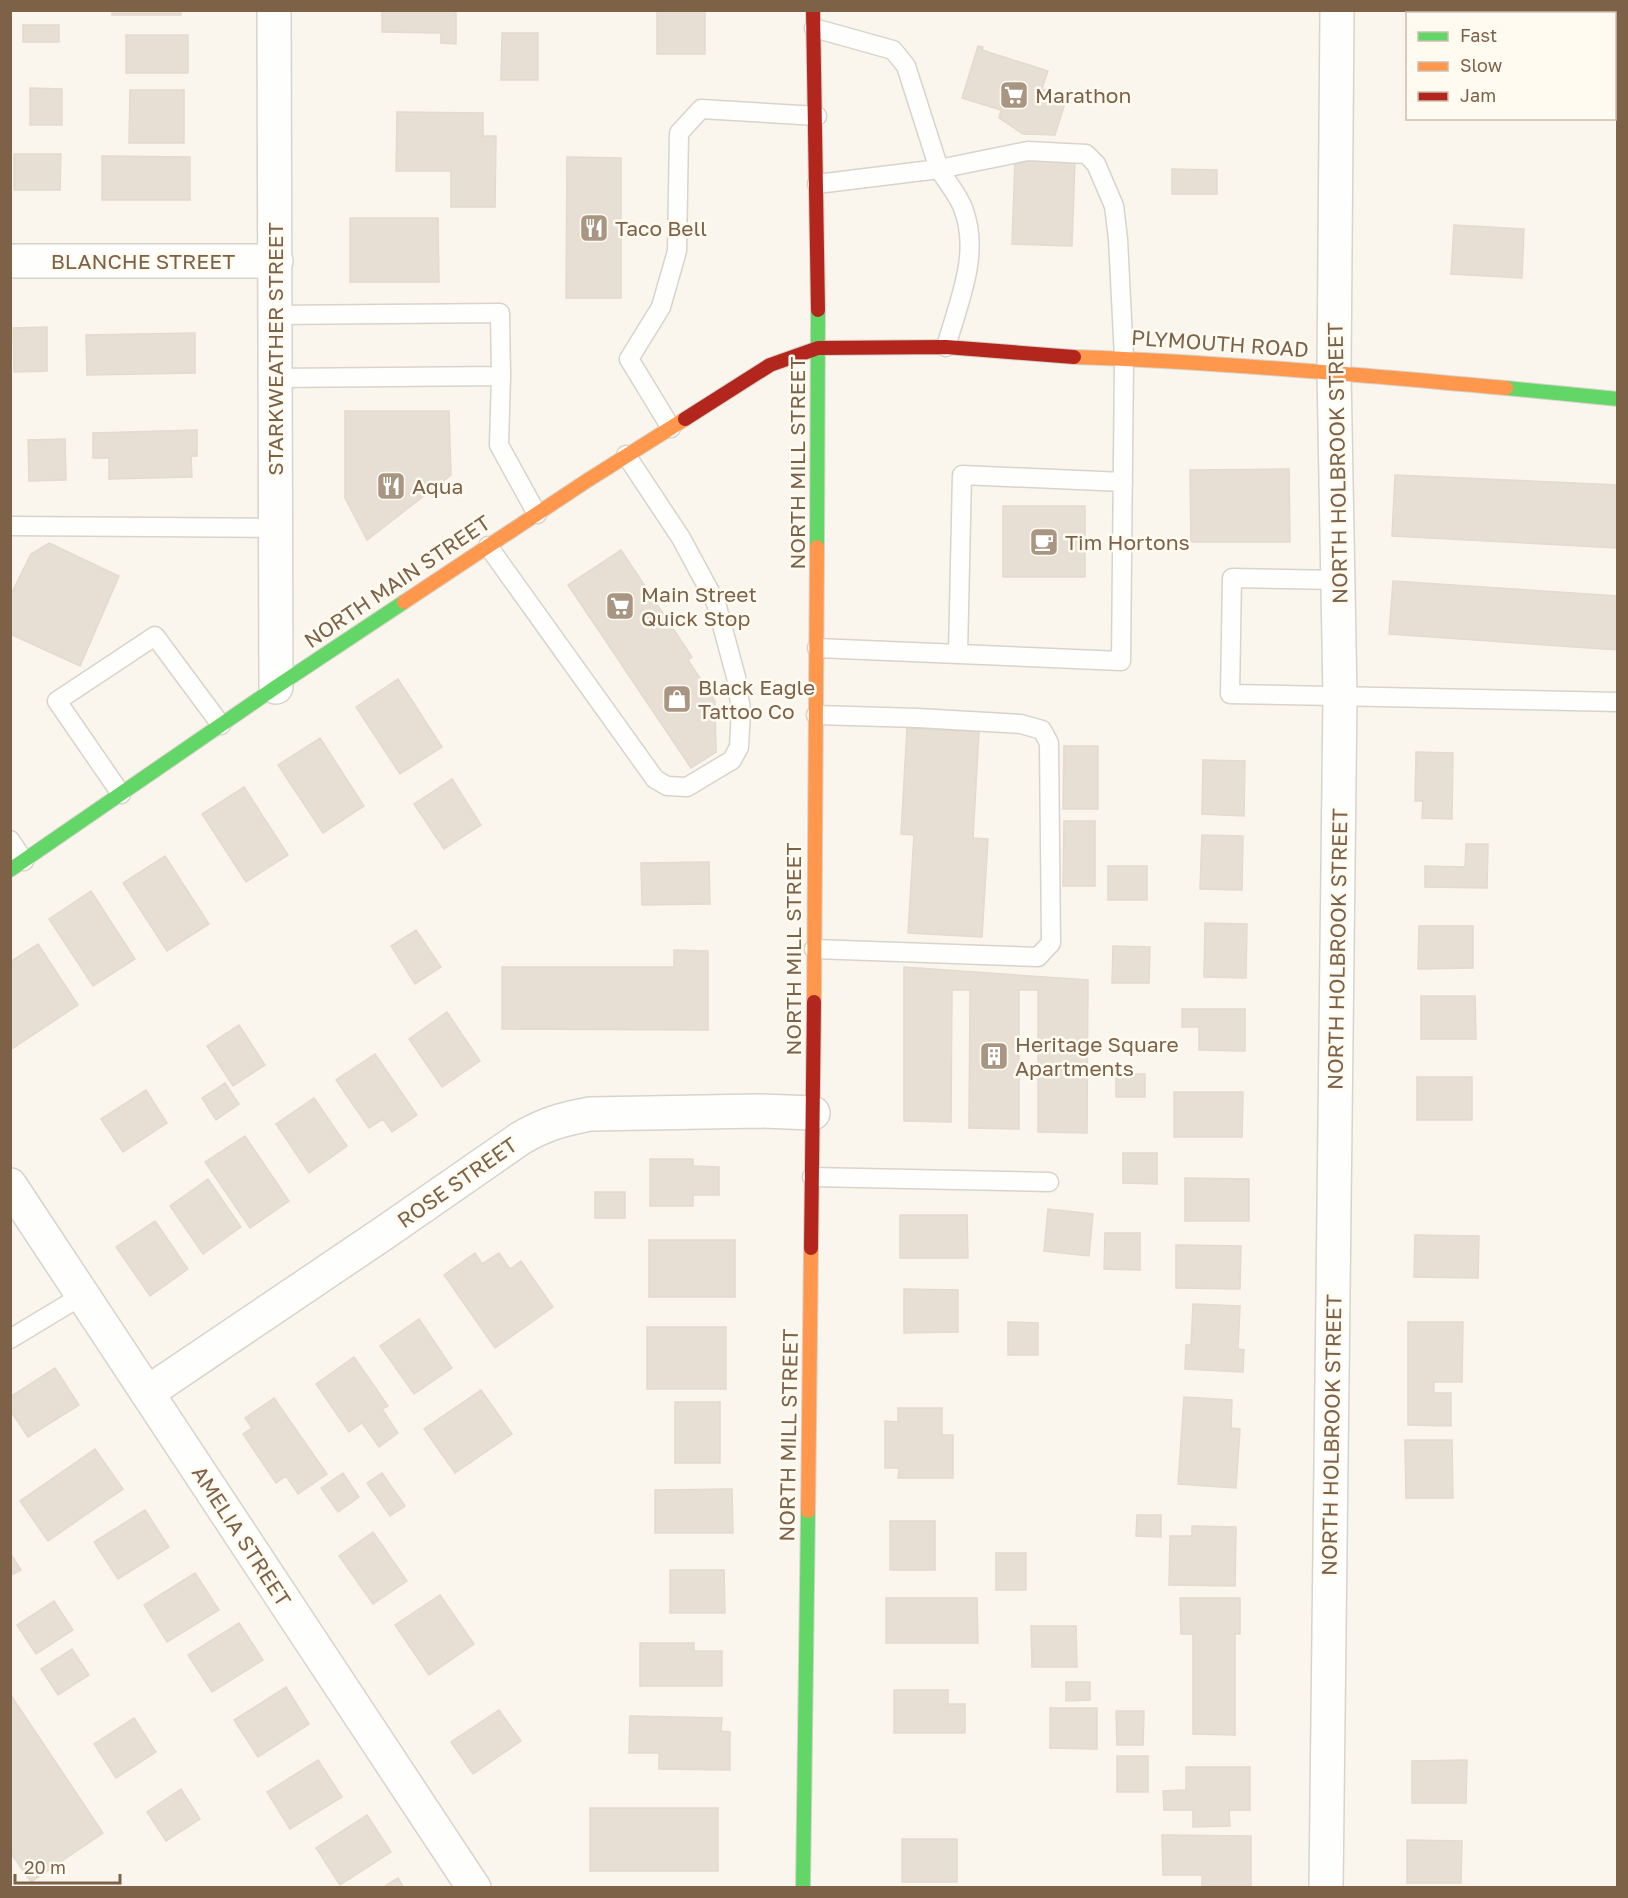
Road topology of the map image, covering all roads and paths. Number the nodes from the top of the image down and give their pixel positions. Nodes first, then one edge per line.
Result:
1 (274, 10) edge
2 (1337, 10) edge
3 (813, 19) edge
4 (817, 116) junction
5 (939, 169) junction
6 (817, 184) junction
7 (10, 261) edge
8 (276, 261) junction
9 (274, 315) junction
10 (818, 348) junction
11 (946, 348) junction
12 (1124, 358) junction
13 (1334, 372) junction
14 (501, 376) junction
15 (276, 378) junction
16 (1617, 399) edge
17 (671, 428) junction
18 (626, 455) junction
19 (1123, 482) junction
20 (537, 514) junction
21 (10, 526) edge
22 (276, 528) junction
23 (488, 546) junction
24 (1338, 580) junction
25 (817, 648) junction
26 (958, 654) junction
27 (276, 687) junction
28 (1340, 696) junction
29 (1617, 702) edge
30 (816, 715) junction
31 (221, 725) junction
32 (121, 794) junction
33 (10, 840) edge
34 (17, 865) edge
35 (814, 949) junction
36 (813, 1113) junction
37 (812, 1177) junction
38 (1049, 1182) dead end
39 (10, 1185) edge
40 (83, 1294) junction
41 (10, 1339) edge
42 (147, 1392) junction
43 (474, 1887) edge
44 (803, 1887) edge
45 (1326, 1887) edge

1 - 8 street, STARKWEATHER STREET
2 - 13 street, NORTH HOLBROOK STREET
3 - 4 street, NORTH MILL STREET
3 - 5 lane
4 - 6 street, NORTH MILL STREET
4 - 17 lane
5 - 6 lane
5 - 11 lane
5 - 12 lane
6 - 10 street, NORTH MILL STREET
7 - 8 street, BLANCHE STREET
8 - 9 street, STARKWEATHER STREET
9 - 14 lane
9 - 15 street, STARKWEATHER STREET
10 - 11 street, PLYMOUTH ROAD
10 - 17 street, NORTH MAIN STREET
10 - 25 street, NORTH MILL STREET
11 - 12 street, PLYMOUTH ROAD
12 - 13 street, PLYMOUTH ROAD
12 - 19 lane
13 - 16 street, PLYMOUTH ROAD
13 - 24 street, NORTH HOLBROOK STREET
14 - 15 lane
14 - 20 lane
15 - 22 street, STARKWEATHER STREET
17 - 18 street, NORTH MAIN STREET
18 - 20 street, NORTH MAIN STREET
18 - 23 lane
19 - 26 lane
19 - 26 lane
20 - 23 street, NORTH MAIN STREET
21 - 22 lane
22 - 27 street, STARKWEATHER STREET
23 - 27 street, NORTH MAIN STREET
24 - 28 street, NORTH HOLBROOK STREET
24 - 28 lane
25 - 26 lane
25 - 30 street, NORTH MILL STREET
27 - 31 street, NORTH MAIN STREET
28 - 29 lane
28 - 45 street, NORTH HOLBROOK STREET
30 - 35 street, NORTH MILL STREET
30 - 35 lane
31 - 32 street, NORTH MAIN STREET
31 - 32 lane
32 - 34 street, NORTH MAIN STREET
33 - 34 lane
35 - 36 street, NORTH MILL STREET
36 - 37 street, NORTH MILL STREET
36 - 42 street, ROSE STREET
37 - 38 lane
37 - 44 street, NORTH MILL STREET
39 - 40 street, AMELIA STREET
40 - 41 lane
40 - 42 street, AMELIA STREET
42 - 43 street, AMELIA STREET

